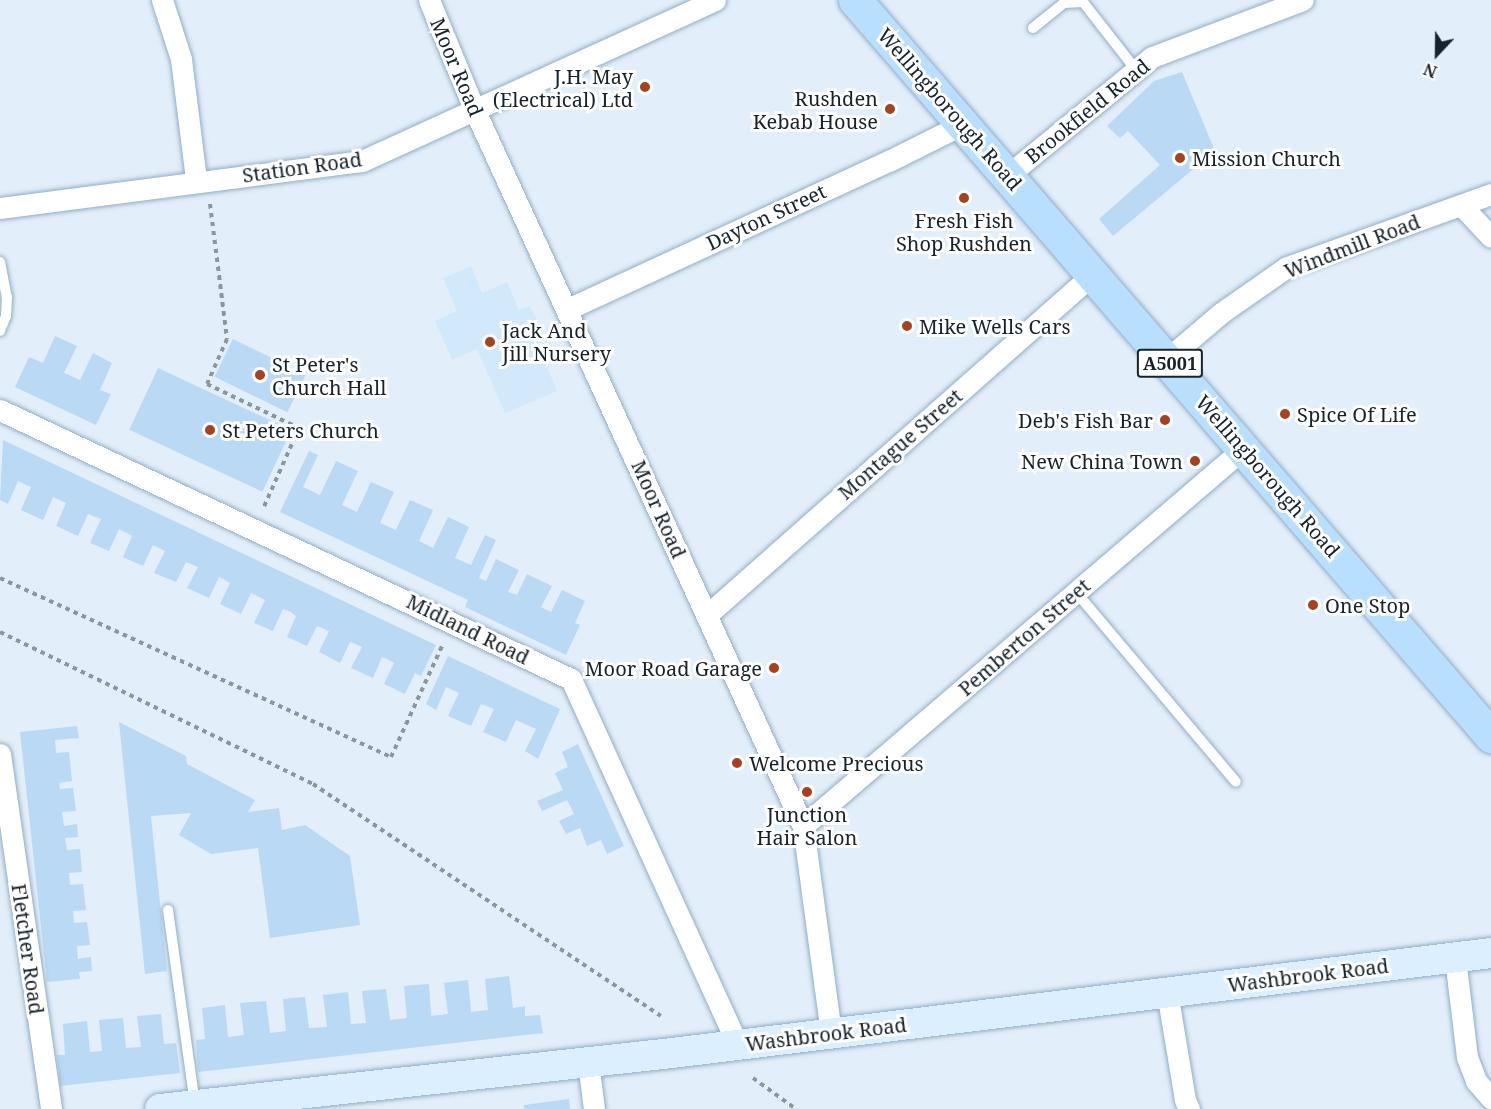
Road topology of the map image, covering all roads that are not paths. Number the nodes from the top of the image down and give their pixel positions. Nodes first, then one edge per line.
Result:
1 (162, 0) edge
2 (429, 0) edge
3 (715, 0) edge
4 (855, 0) edge
5 (1303, 0) edge
6 (1033, 28) dead end
7 (1137, 71) junction
8 (475, 111) junction
9 (960, 121) junction
10 (1008, 175) junction
11 (201, 180) junction
12 (1491, 194) edge
13 (1462, 206) junction
14 (0, 208) edge
15 (1491, 237) edge
16 (0, 262) edge
17 (1093, 274) junction
18 (568, 309) junction
19 (0, 331) edge
20 (1167, 359) junction
21 (0, 410) edge
22 (1244, 448) junction
23 (1076, 592) junction
24 (707, 615) junction
25 (1491, 736) edge
26 (0, 754) edge
27 (1236, 782) dead end
28 (803, 826) junction
29 (168, 910) dead end
30 (1491, 953) edge
31 (1455, 958) junction
32 (1167, 992) junction
33 (831, 1034) junction
34 (738, 1045) junction
35 (588, 1062) junction
36 (1491, 1098) edge
37 (261, 1104) edge
38 (195, 1105) junction
39 (51, 1109) edge
40 (160, 1109) edge
41 (594, 1109) edge
42 (1190, 1109) edge

1 - 11 street
2 - 8 street, Moor Road
3 - 8 street, Station Road
4 - 9 main road, Wellingborough Road / A5001
5 - 7 street, Brookfield Road
6 - 7 lane
7 - 10 street, Brookfield Road
8 - 11 street, Station Road
8 - 18 street, Moor Road
9 - 10 main road, Wellingborough Road / A5001
9 - 18 street, Dayton Street
10 - 17 main road, Wellingborough Road / A5001
11 - 14 street, Station Road
12 - 13 street, Windmill Road
13 - 15 street
13 - 20 street, Windmill Road
16 - 19 lane
17 - 20 main road, Wellingborough Road / A5001
17 - 24 street, Montague Street
18 - 24 street, Moor Road
20 - 22 main road, Wellingborough Road / A5001
21 - 34 street, Midland Road
22 - 23 street, Pemberton Street
22 - 25 main road, Wellingborough Road / A5001
23 - 27 lane
23 - 28 street, Pemberton Street
24 - 28 street, Moor Road
26 - 39 street, Fletcher Road
28 - 33 street, Moor Road
29 - 38 lane
30 - 31 main road, Washbrook Road
31 - 32 main road, Washbrook Road
31 - 36 street
32 - 33 main road, Washbrook Road
32 - 42 street
33 - 34 main road, Washbrook Road
34 - 35 main road, Washbrook Road
35 - 37 main road, Washbrook Road
35 - 41 street
37 - 38 main road, Washbrook Road
38 - 40 main road, Washbrook Road

